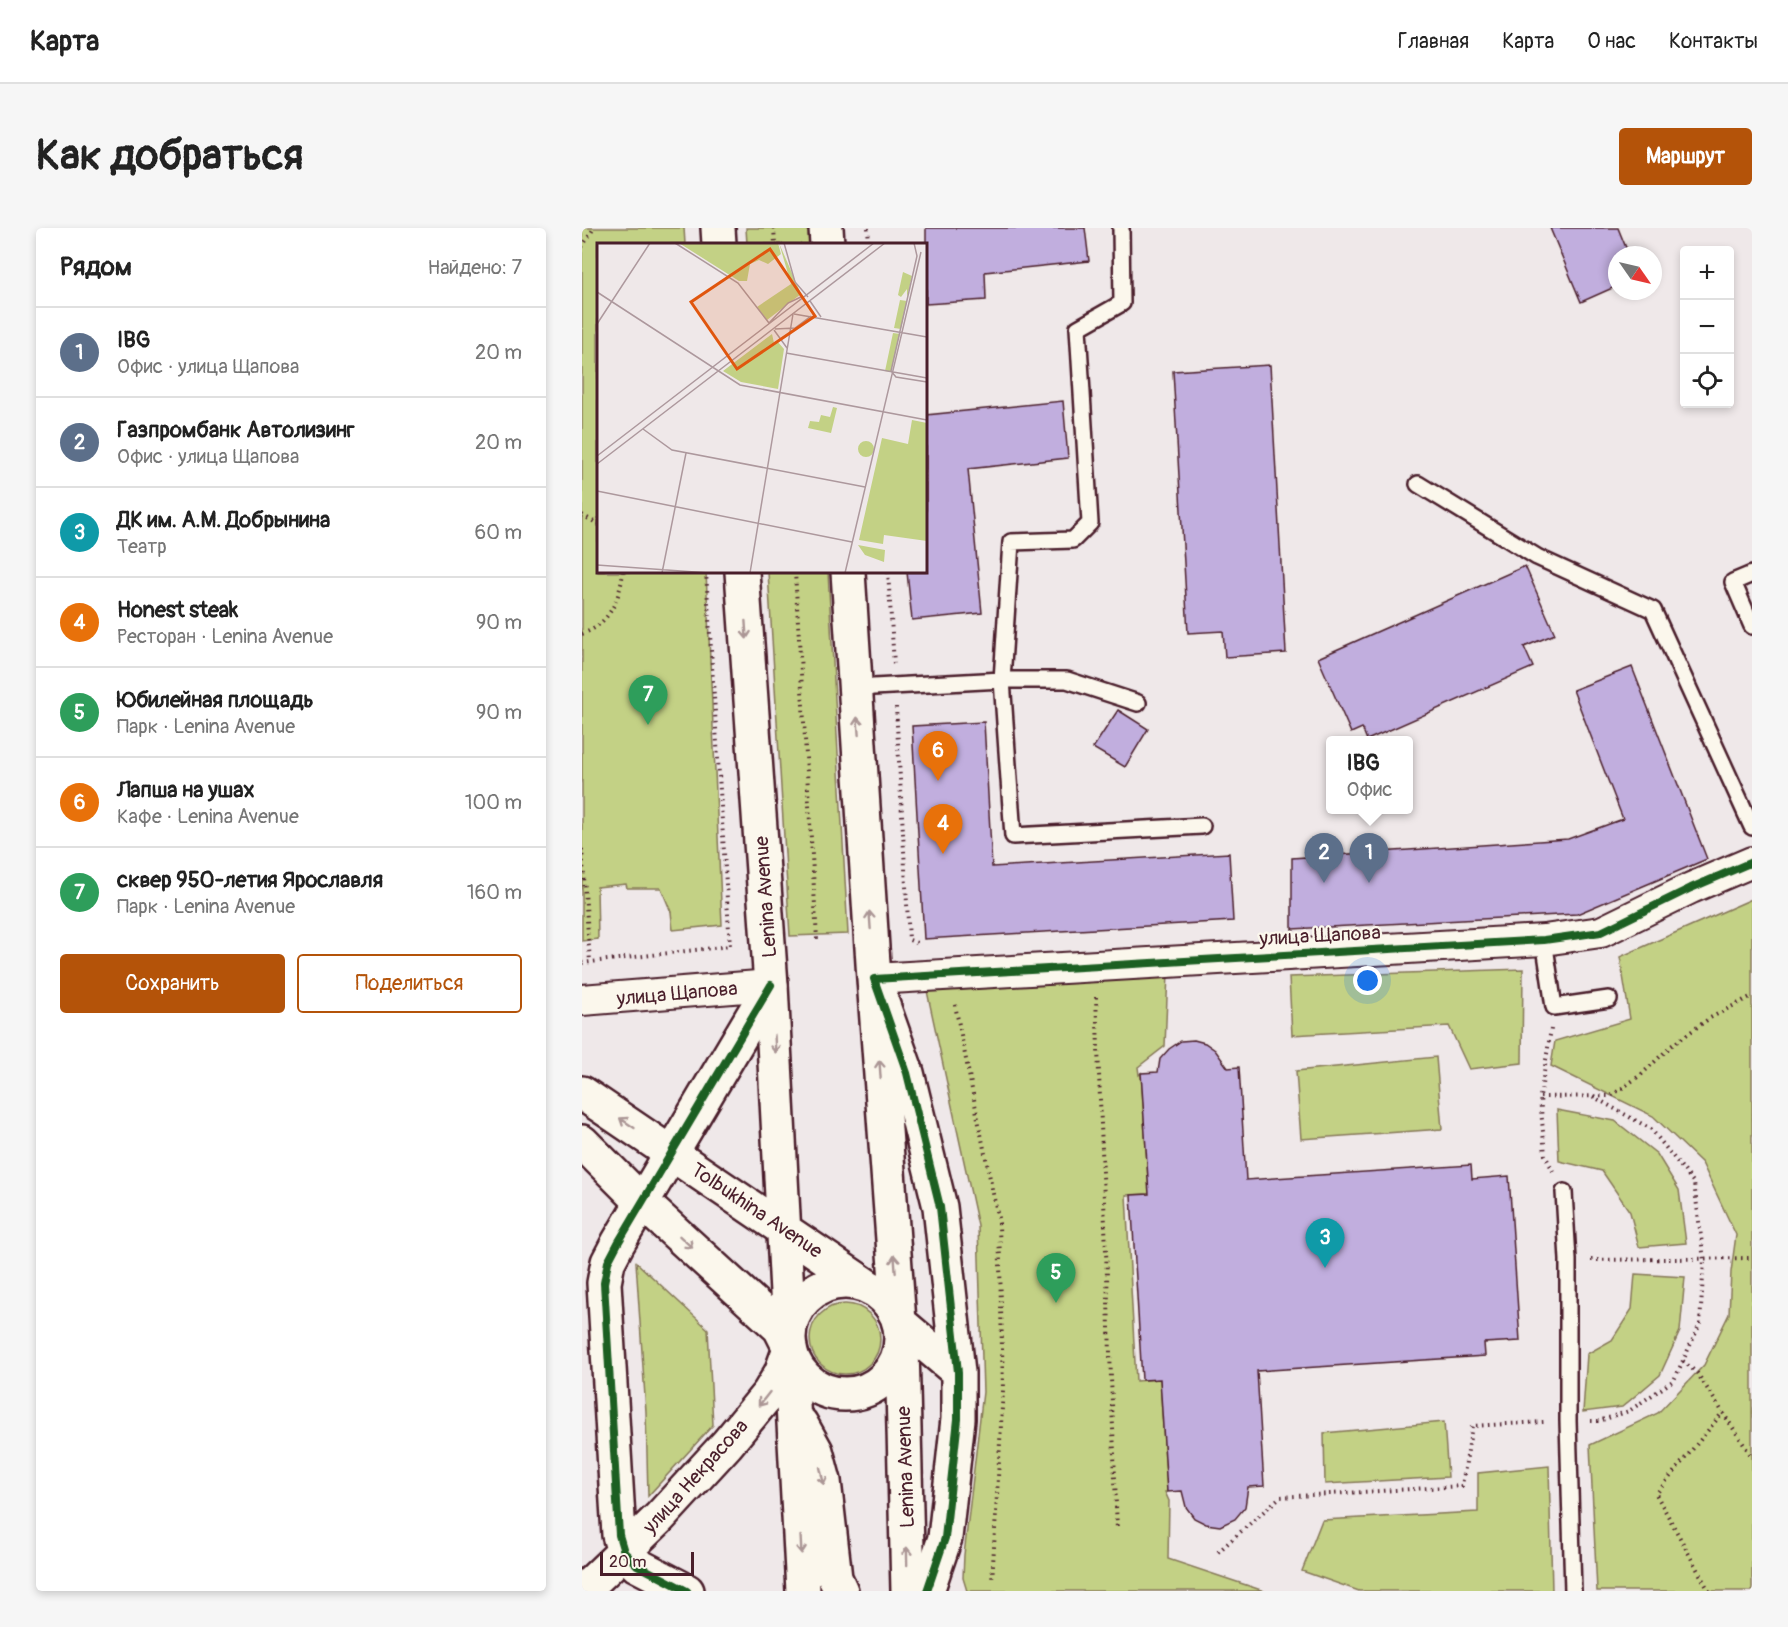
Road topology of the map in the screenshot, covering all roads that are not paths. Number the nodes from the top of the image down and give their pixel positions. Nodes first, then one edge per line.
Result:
1 (718, 228) edge
2 (826, 228) edge
3 (1121, 228) edge
4 (719, 243) edge
5 (828, 243) edge
6 (1418, 484) dead end
7 (742, 573) edge
8 (848, 573) edge
9 (1752, 574) edge
10 (1752, 626) edge
11 (1002, 680) junction
12 (855, 688) junction
13 (1138, 703) dead end
14 (1202, 826) dead end
15 (1752, 826) edge
16 (1752, 862) edge
17 (1544, 940) junction
18 (874, 979) junction
19 (771, 985) junction
20 (1609, 999) dead end
21 (582, 1000) edge
22 (582, 1093) edge
23 (582, 1142) edge
24 (673, 1153) junction
25 (1564, 1192) road end
26 (643, 1203) junction
27 (785, 1229) junction
28 (871, 1288) junction
29 (901, 1332) junction
30 (790, 1339) junction
31 (958, 1372) junction
32 (793, 1403) junction
33 (624, 1552) junction
34 (583, 1591) edge
35 (687, 1591) edge
36 (803, 1591) edge
37 (841, 1591) edge
38 (908, 1591) edge
39 (927, 1591) edge
40 (1574, 1591) edge

1 - 4 main road
2 - 5 main road
3 - 11 lane
6 - 15 lane
7 -> 19 main road, Lenina Avenue
8 - 12 main road, Lenina Avenue
9 - 10 lane
11 - 12 lane
11 - 13 lane
11 - 14 lane
18 -> 12 main road, Lenina Avenue
16 - 17 street, улица Щапова
17 - 18 street, улица Щапова
17 - 20 lane
29 -> 18 main road, Lenina Avenue
18 - 31 main road
19 - 21 street, улица Щапова
19 - 24 main road
19 -> 27 main road, Lenina Avenue
24 -> 22 main road, Tolbukhina Avenue
23 - 26 main road
24 - 26 main road
24 - 27 main road, Tolbukhina Avenue
25 - 40 lane
26 -> 30 main road
26 - 33 main road
27 - 28 main road, Tolbukhina Avenue
27 - 30 main road, Lenina Avenue
28 - 29 main road
28 - 30 main road
29 - 30 main road
29 - 31 main road
38 -> 29 main road, Lenina Avenue
30 - 32 main road, Lenina Avenue
30 -> 33 main road, улица Некрасова
31 - 39 main road
32 -> 36 main road, Lenina Avenue
32 -> 37 main road
33 - 34 main road, улица Некрасова
33 - 35 main road

